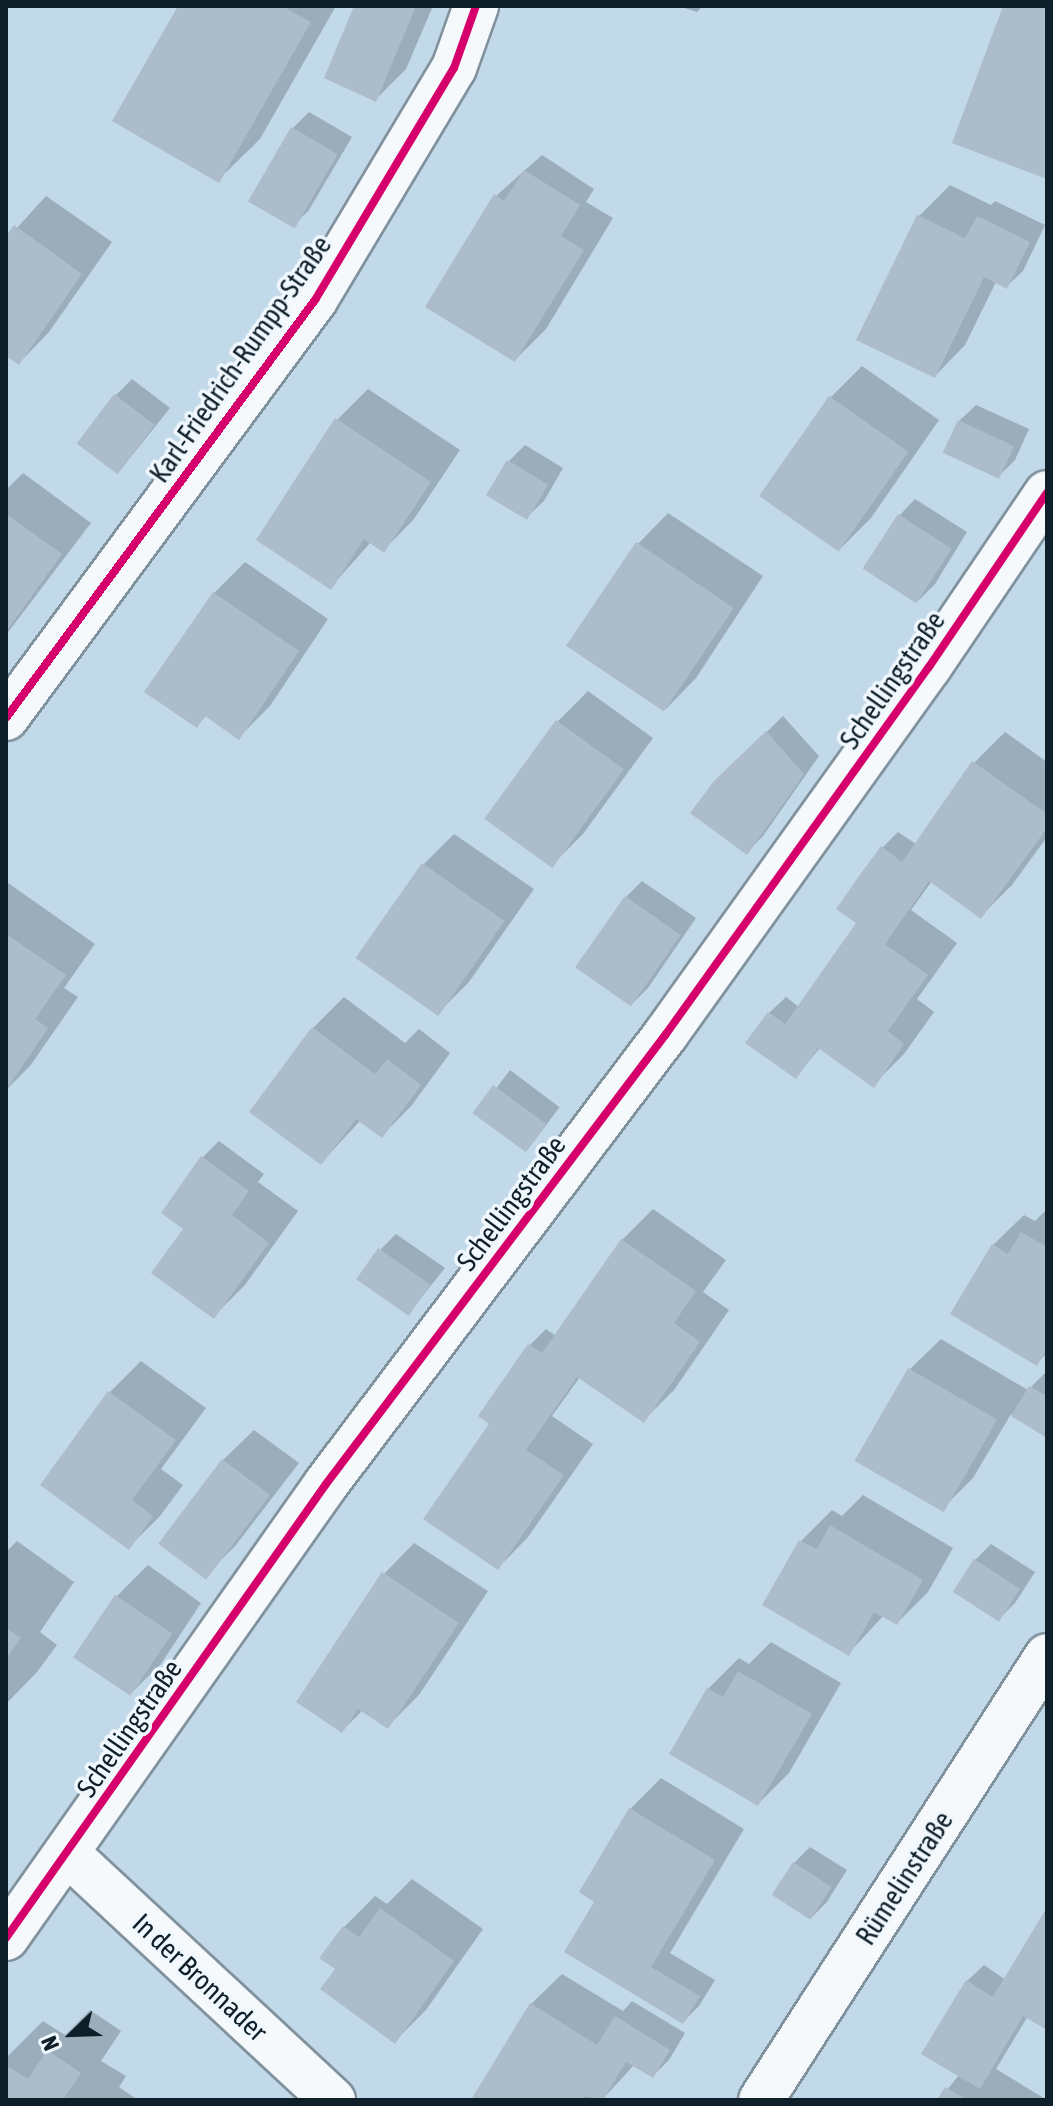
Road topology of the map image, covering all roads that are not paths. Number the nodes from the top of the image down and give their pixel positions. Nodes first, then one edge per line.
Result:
1 (476, 6) edge
2 (1047, 493) edge
3 (6, 718) edge
4 (1047, 1656) edge
5 (68, 1854) junction
6 (6, 1938) edge
7 (333, 2100) edge
8 (761, 2100) edge

1 - 3 street, Karl-Friedrich-Rumpp-Straße
2 - 5 street, Schellingstraße
4 - 8 street, Rümelinstraße
5 - 6 street, Schellingstraße
5 - 7 street, In der Bronnader

